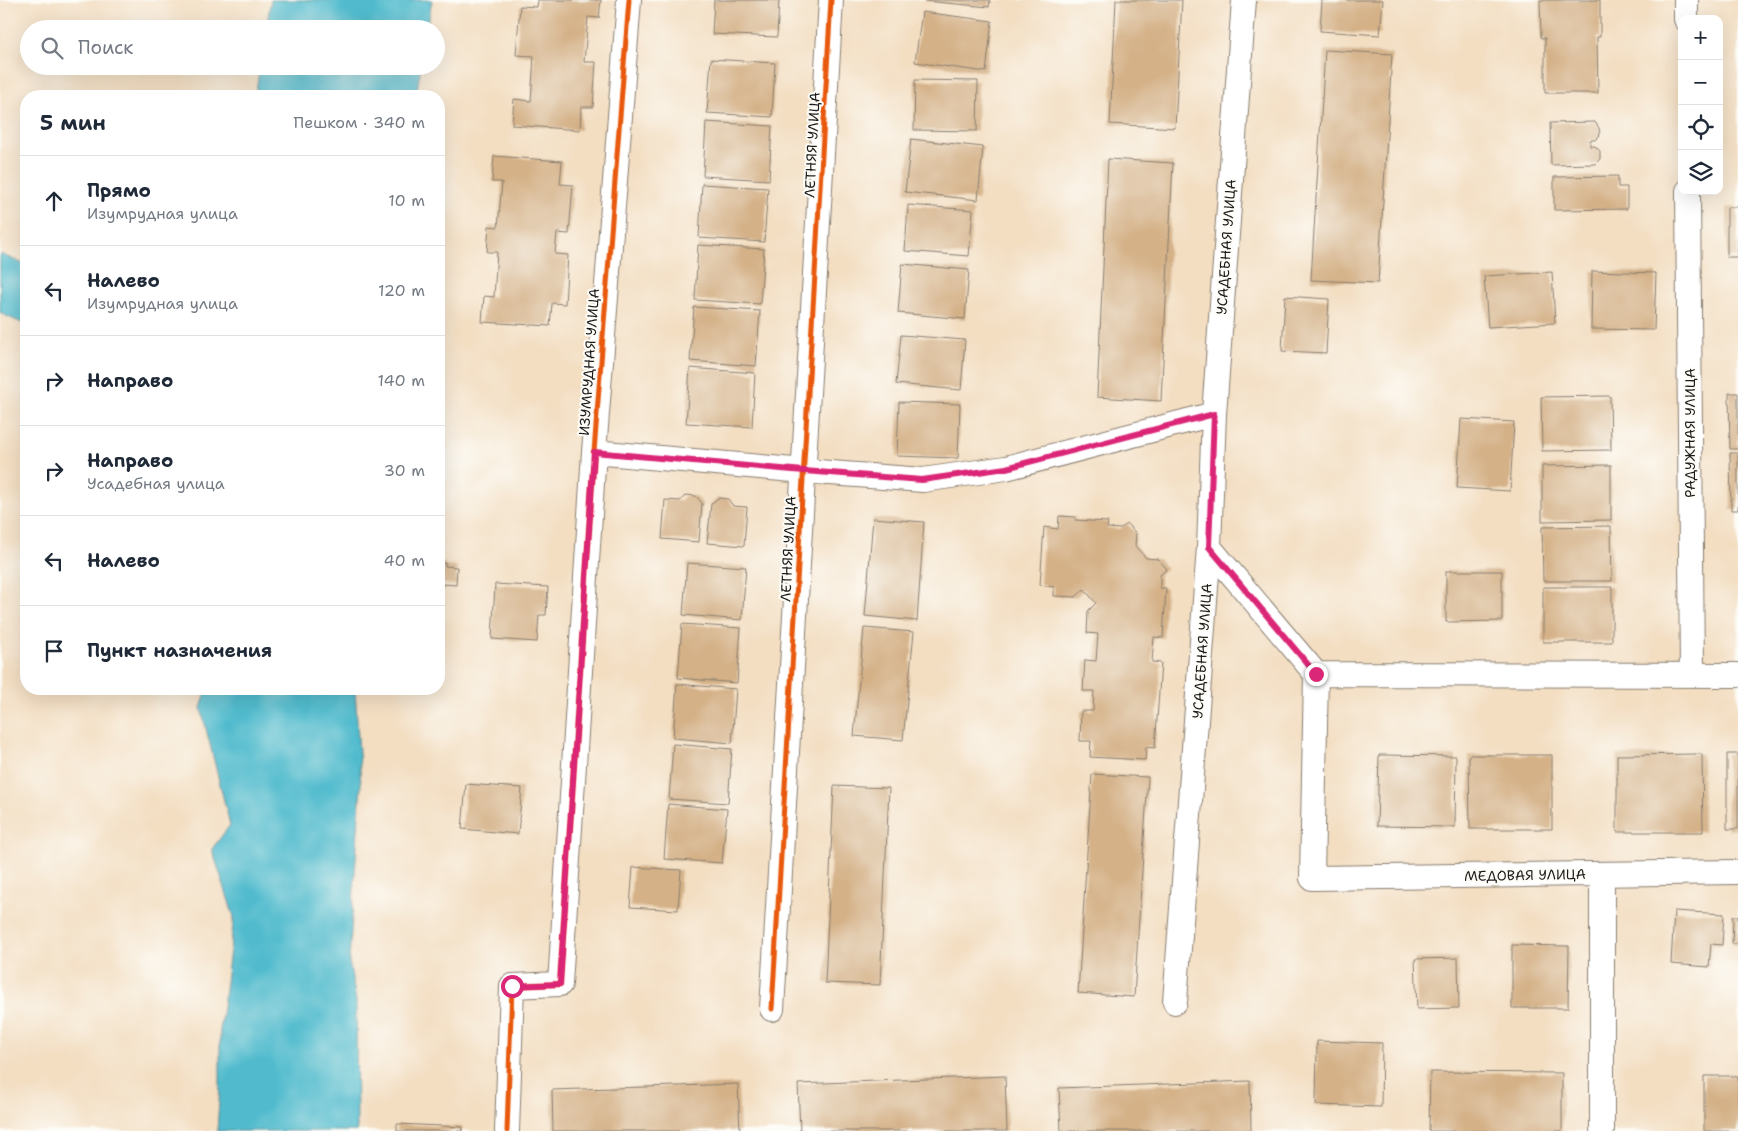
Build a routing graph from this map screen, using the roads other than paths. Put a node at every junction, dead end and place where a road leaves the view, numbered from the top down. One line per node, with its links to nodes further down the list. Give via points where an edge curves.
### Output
1 (629, 0): 8 (street, ИЗУМРУДНАЯ УЛИЦА)
2 (831, 0): 9 (street, ЛЕТНЯЯ УЛИЦА)
3 (1244, 0): 7 (street, УСАДЕБНАЯ УЛИЦА)
4 (1686, 0): 5 (street)
5 (1686, 15)
6 (1688, 195): 12 (street, РАДУЖНАЯ УЛИЦА)
7 (1214, 414): 9 (street, via 1006,468 922,480); 10 (street, УСАДЕБНАЯ УЛИЦА)
8 (594, 452): 9 (street); 18 (street, ИЗУМРУДНАЯ УЛИЦА, via 560,984 512,986)
9 (804, 471): 17 (street, ЛЕТНЯЯ УЛИЦА)
10 (1209, 547): 11 (street); 16 (street, УСАДЕБНАЯ УЛИЦА)
11 (1316, 674): 12 (street); 15 (street, МЕДОВАЯ УЛИЦА, via 1312,878)
12 (1692, 674): 13 (street)
13 (1738, 674)
14 (1738, 872): 15 (street, МЕДОВАЯ УЛИЦА)
15 (1602, 874): 19 (street)
16 (1175, 1002)
17 (772, 1009)
18 (507, 1131)
19 (1602, 1131)

